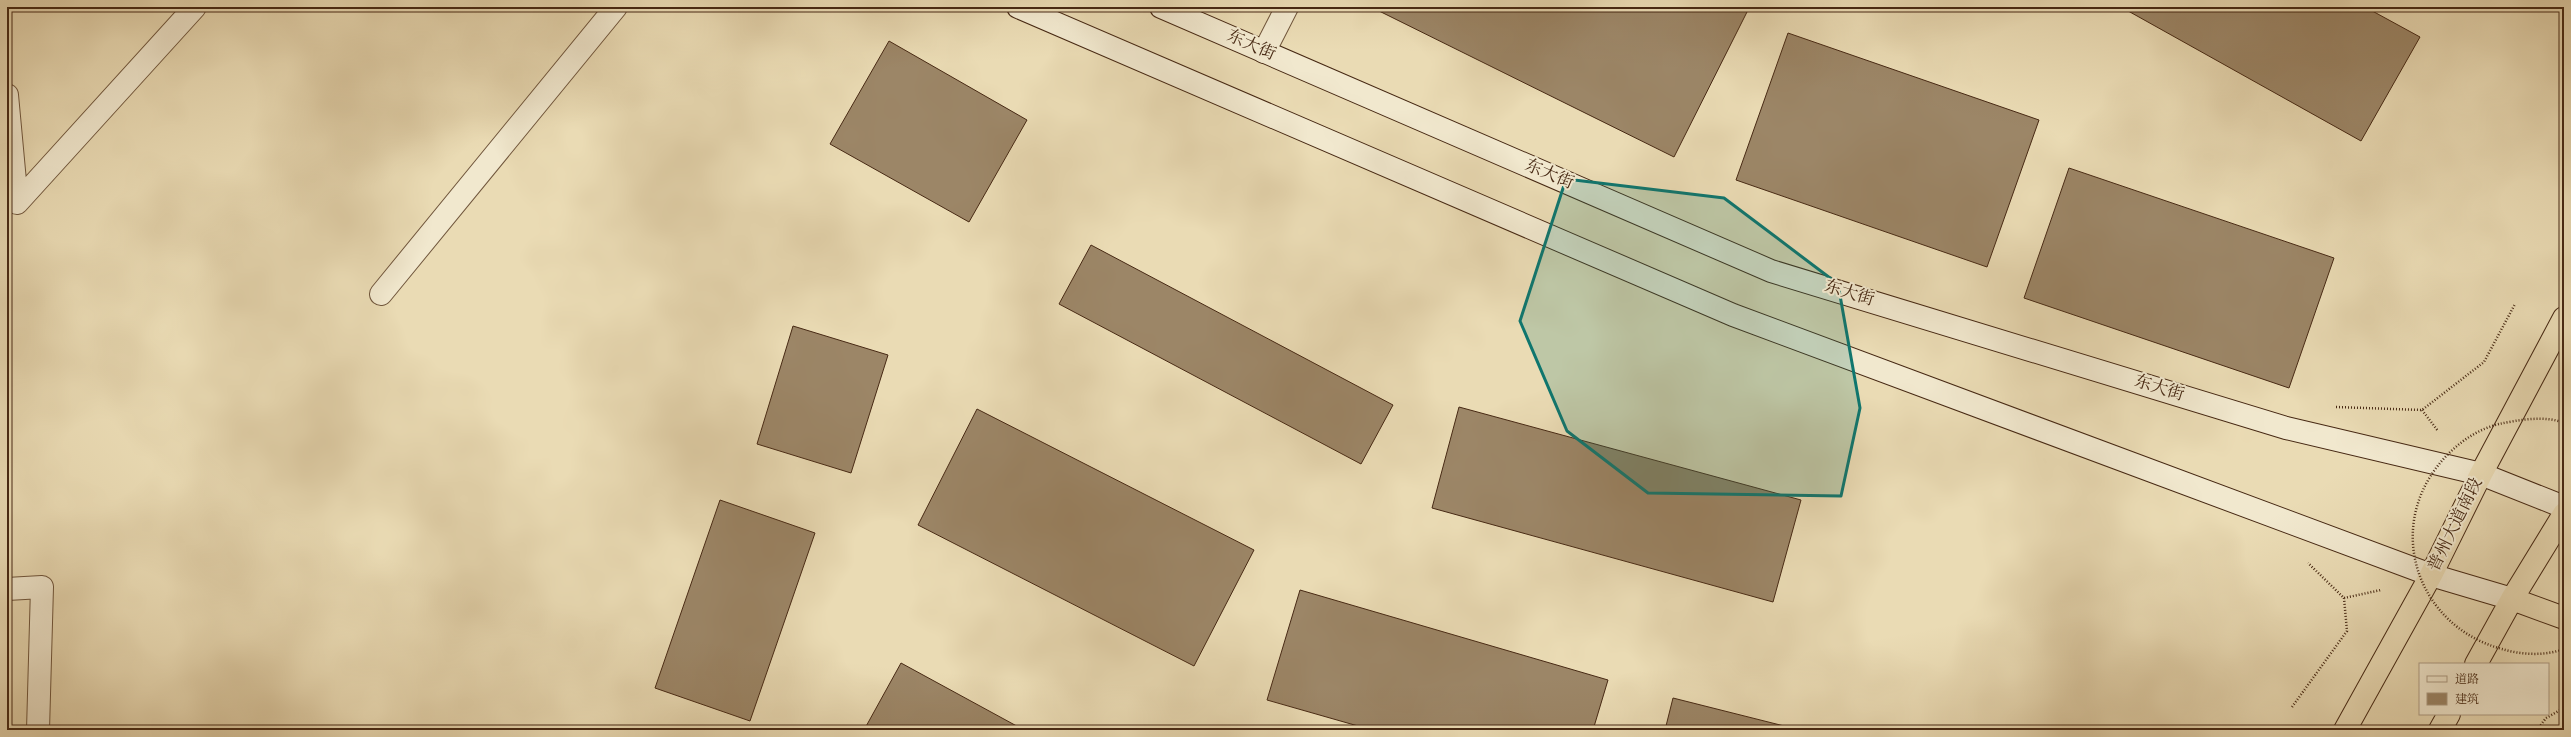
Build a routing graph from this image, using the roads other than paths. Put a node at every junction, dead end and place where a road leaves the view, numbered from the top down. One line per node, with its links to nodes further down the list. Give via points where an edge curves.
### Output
1 (195, 7): 7 (main road, via 17,204)
2 (616, 7): 8 (main road)
3 (1018, 7): 13 (main road, via 1733,315)
4 (1162, 7): 6 (main road, 东大街)
5 (1287, 7): 6 (main road)
6 (1264, 52): 10 (main road, 东大街, via 1771,271 2286,428)
7 (7, 95)
8 (381, 294)
9 (2564, 318): 10 (highway, 普州大道南段)
10 (2480, 474): 11 (main road, 东大街); 13 (highway, 普州大道南段)
11 (2564, 507)
12 (2564, 514): 15 (highway)
13 (2431, 575): 15 (main road); 20 (highway, 普州大道南段)
14 (11, 588): 19 (main road, via 42,587)
15 (2512, 599): 16 (highway); 17 (highway)
16 (2564, 618)
17 (2477, 663)
18 (2448, 715): 21 (highway)
19 (38, 730)
20 (2345, 730)
21 (2440, 730)

